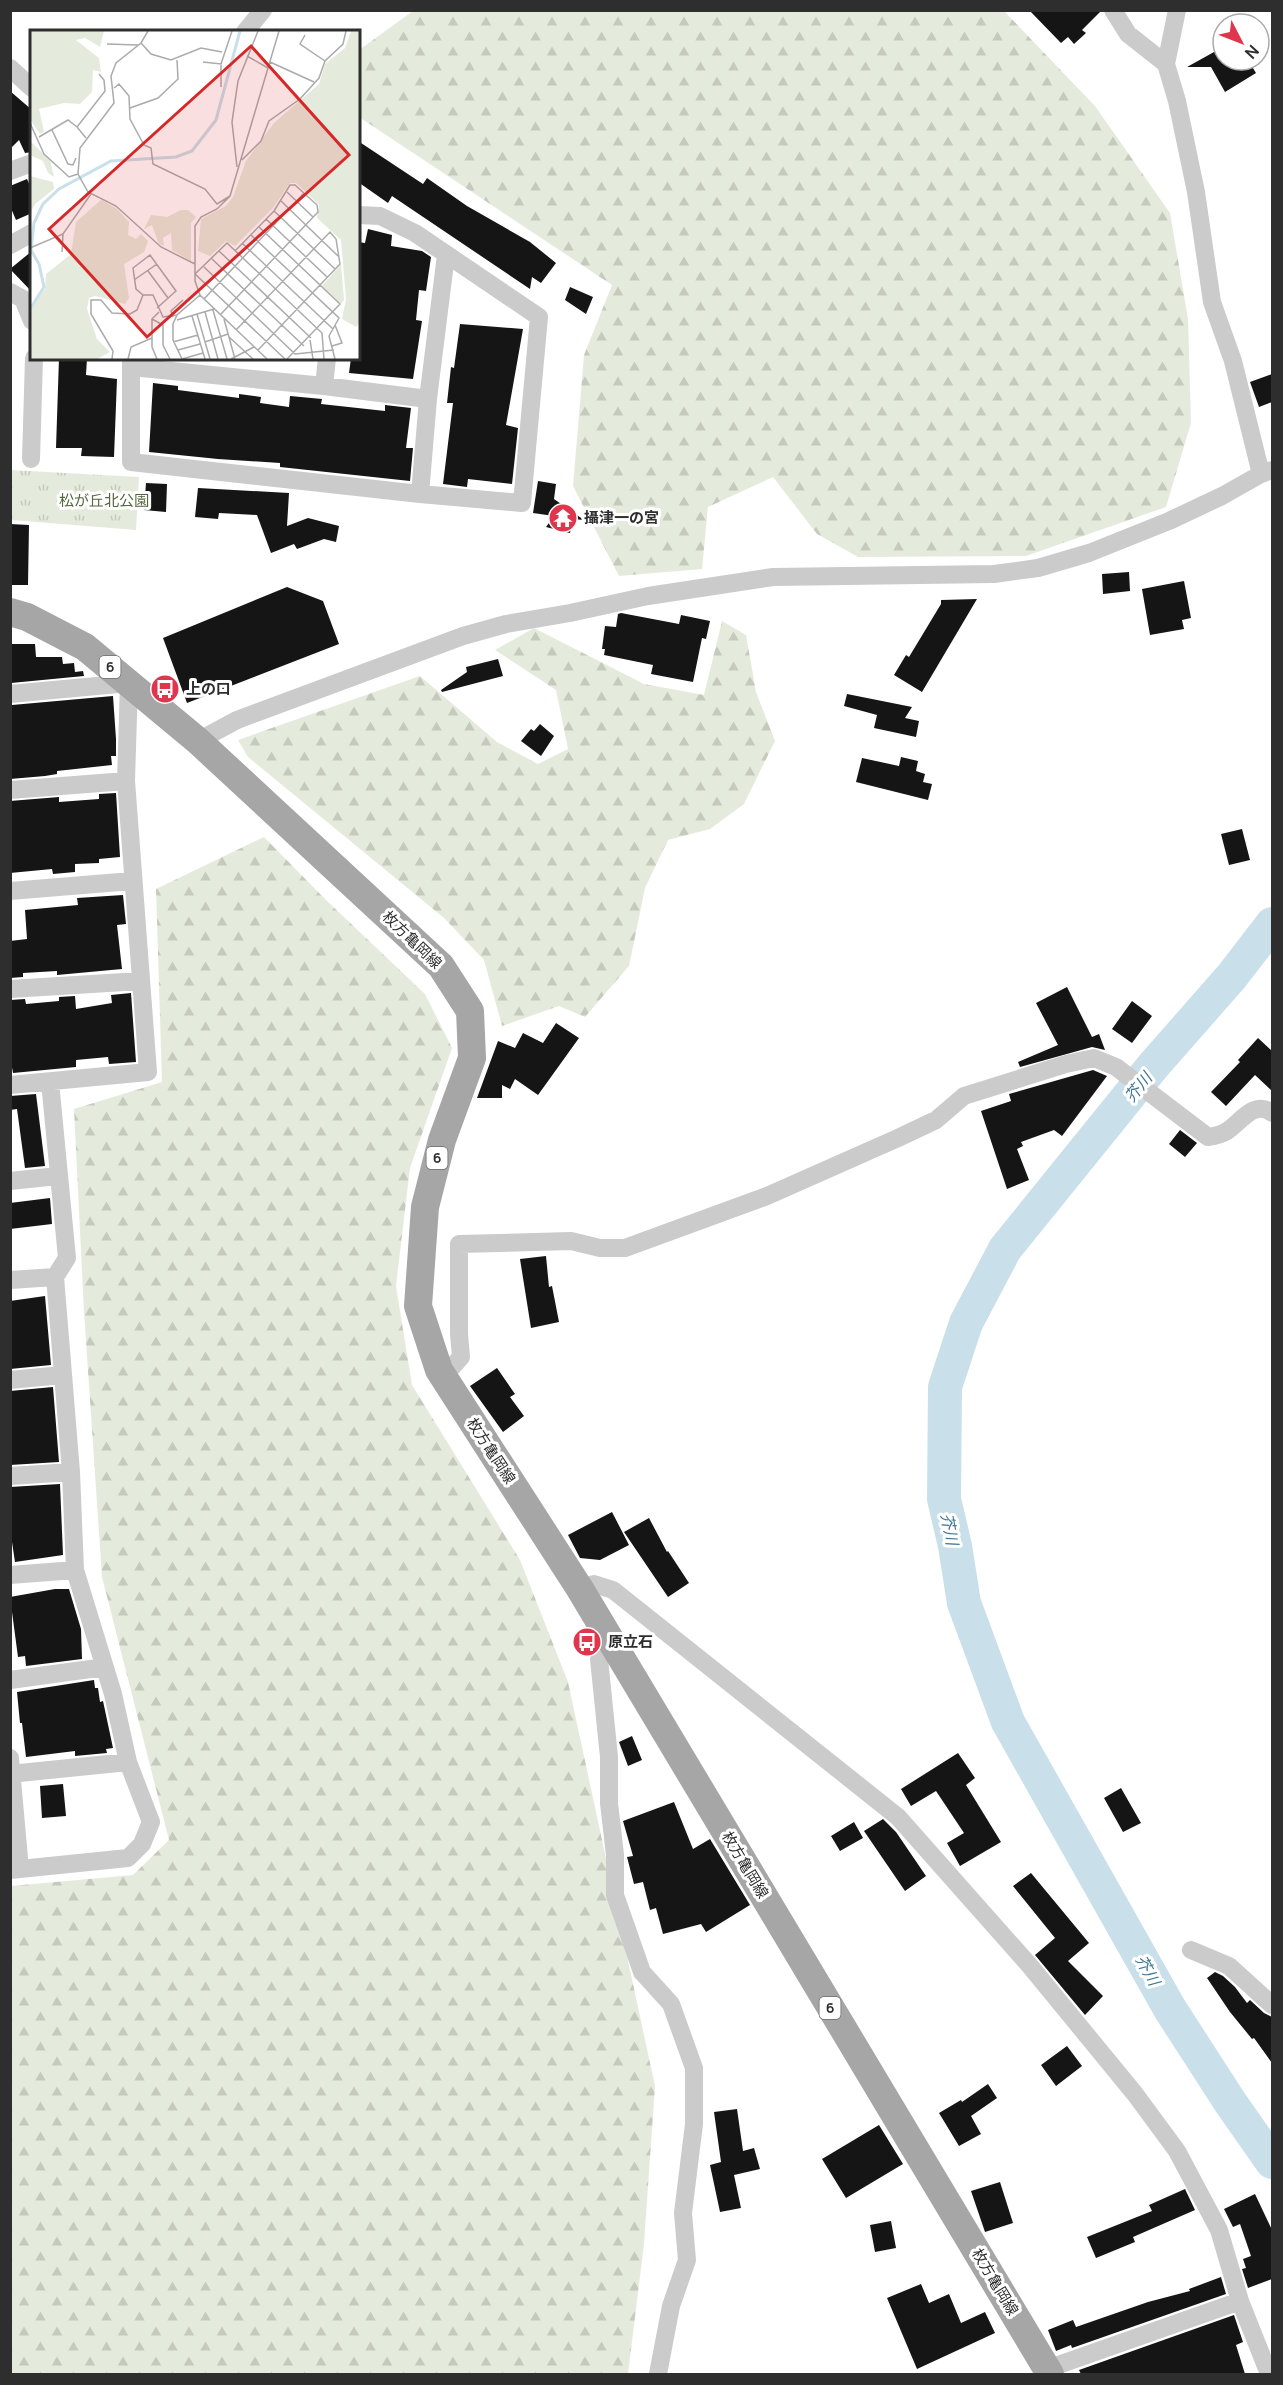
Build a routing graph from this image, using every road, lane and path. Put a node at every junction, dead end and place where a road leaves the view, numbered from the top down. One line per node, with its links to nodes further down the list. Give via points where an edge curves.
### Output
1 (263, 10): 4 (street)
2 (1113, 10): 5 (street, via 1128,34)
3 (1177, 10): 5 (street)
4 (247, 30)
5 (1166, 64): 22 (street, via 1196,192 1212,302)
6 (10, 68): 7 (street)
7 (30, 86)
8 (30, 164): 9 (street)
9 (10, 171)
10 (360, 215): 13 (street, via 380,216 415,233)
11 (30, 234): 12 (street)
12 (10, 244)
13 (446, 255): 20 (street); 23 (street, via 539,316 522,503)
14 (10, 292): 15 (street, via 23,299)
15 (30, 316)
16 (34, 360): 21 (street)
17 (327, 360): 19 (street)
18 (131, 363): 19 (street); 23 (street, via 131,462)
19 (324, 386): 20 (street)
20 (428, 399): 23 (street)
21 (31, 459)
22 (1267, 472): 27 (street, via 1169,521 1089,553 1038,568 994,574 773,577 506,624 462,636 237,720)
23 (420, 494)
24 (10, 612): 25 (main road, 枚方亀岡線 / 6, via 85,647)
25 (129, 683): 26 (street); 27 (main road, 枚方亀岡線 / 6); 28 (street)
26 (10, 694)
27 (198, 741): 41 (main road, 枚方亀岡線 / 6, via 441,966 470,1011 472,1058 442,1140 425,1207 418,1306)
28 (126, 781): 29 (street); 30 (street)
29 (10, 790)
30 (132, 881): 31 (street); 32 (street)
31 (10, 891)
32 (141, 981): 33 (street); 34 (street, via 148,1072)
33 (10, 989)
34 (50, 1082): 35 (street); 37 (street)
35 (10, 1085)
36 (1272, 1113): 41 (street, via 1257,1108 1242,1116 1230,1130 1208,1137 1116,1067 1094,1058 964,1096 936,1120 898,1138 767,1196 625,1248 600,1248 571,1241 459,1244 461,1357 453,1366)
37 (58, 1176): 38 (street); 39 (street, via 67,1258)
38 (10, 1181)
39 (55, 1277): 40 (street); 42 (street)
40 (10, 1280)
41 (439, 1370): 48 (main road, 枚方亀岡線 / 6)
42 (62, 1375): 43 (street); 44 (street)
43 (10, 1380)
44 (71, 1472): 45 (street); 46 (street)
45 (10, 1476)
46 (75, 1570): 47 (street); 50 (street)
47 (10, 1575)
48 (580, 1588): 49 (main road, 枚方亀岡線 / 6); 57 (street, via 594,1584 614,1590 898,1817 1030,1966 1177,2151 1219,2230)
49 (610, 1641): 58 (main road, 枚方亀岡線 / 6); 59 (street, via 599,1659 609,1757 615,1895 642,1972 671,2004 694,2068 694,2124 682,2212 687,2260 671,2306)
50 (105, 1667): 51 (street); 52 (street)
51 (10, 1680)
52 (128, 1762): 53 (street); 54 (street, via 150,1822 142,1844 128,1858)
53 (11, 1768): 54 (street)
54 (15, 1869)
55 (1191, 1950): 56 (street, via 1229,1966)
56 (1272, 2005)
57 (1240, 2301): 58 (street); 60 (street)
58 (1049, 2372)
59 (658, 2374)
60 (1269, 2374)

